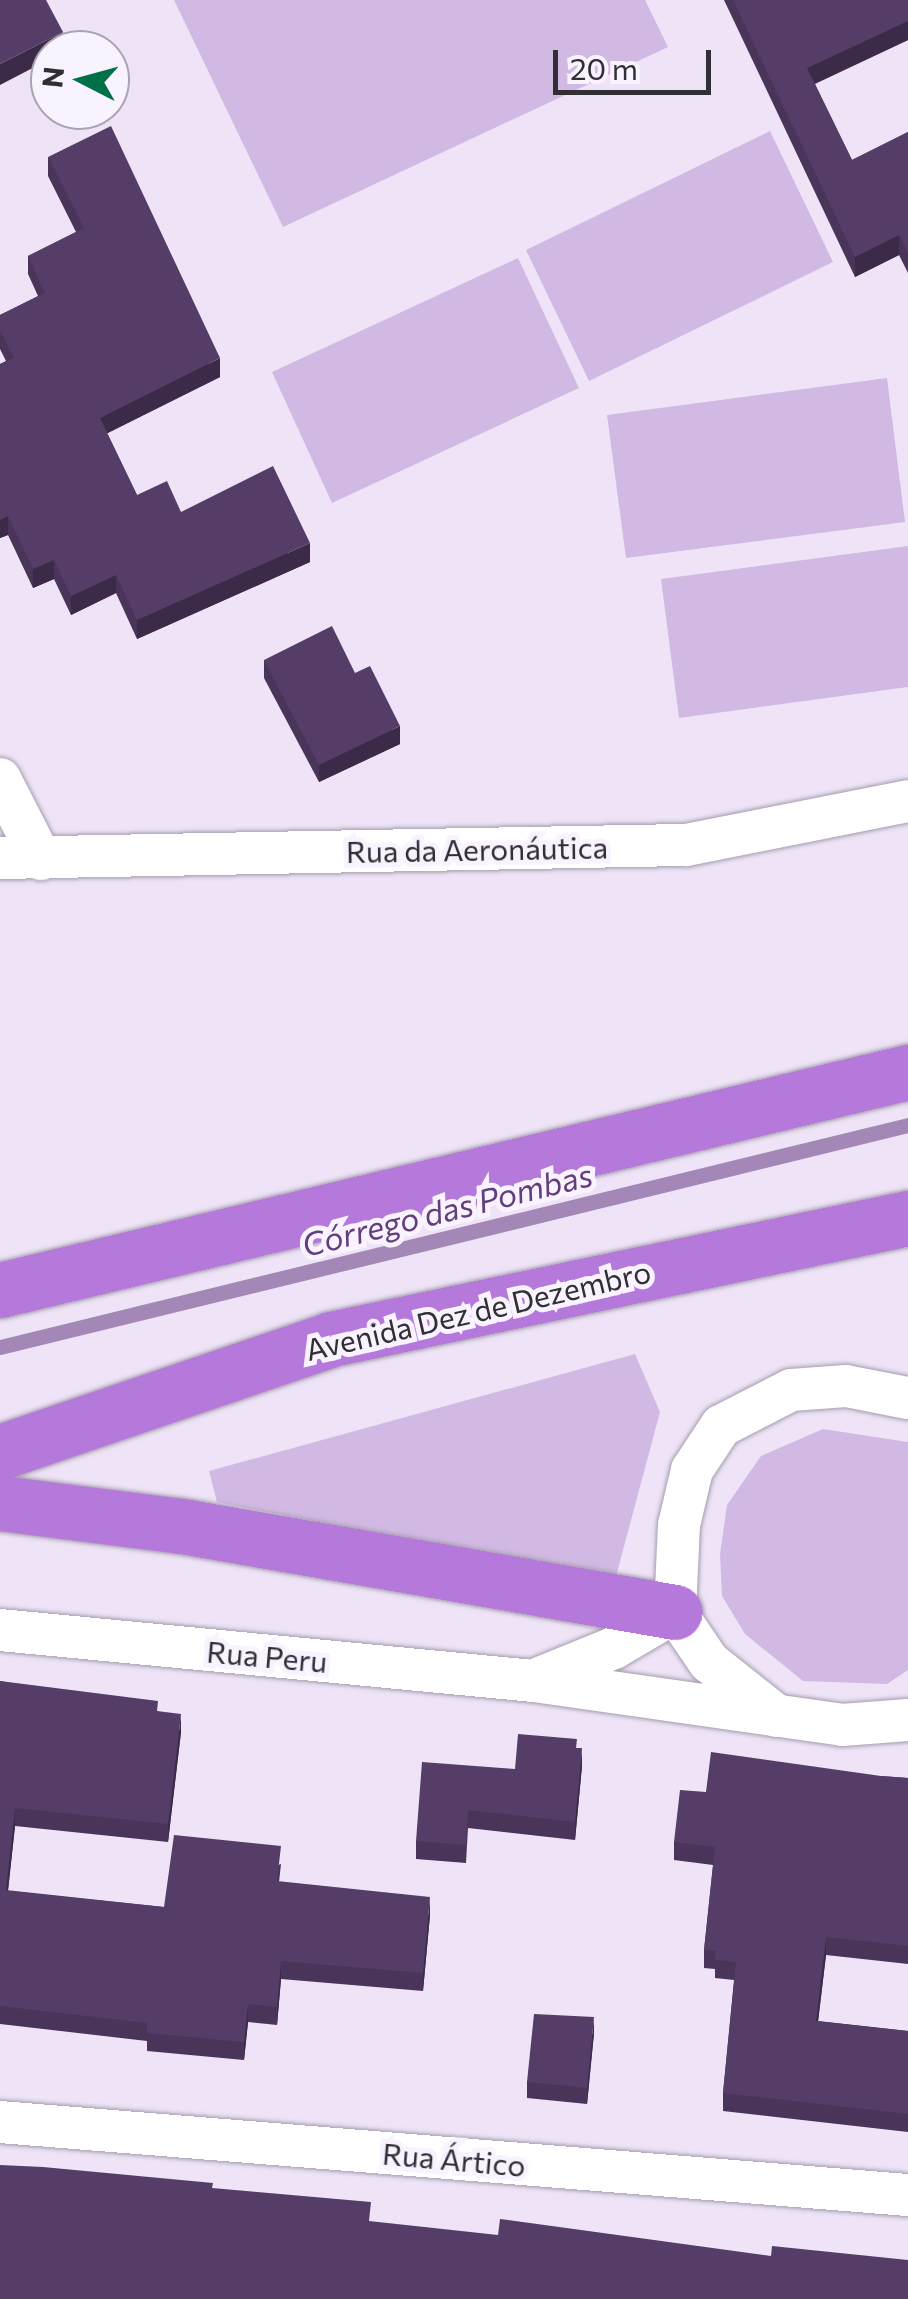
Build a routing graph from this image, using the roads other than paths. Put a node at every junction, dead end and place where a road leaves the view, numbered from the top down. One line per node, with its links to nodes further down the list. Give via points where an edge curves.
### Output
1 (0, 780): 3 (street)
2 (908, 801): 3 (street, Rua da Aeronáutica, via 686,845)
3 (20, 859)
4 (908, 1072): 6 (highway)
5 (908, 1218): 8 (highway, Avenida Dez de Dezembro, via 331,1339)
6 (0, 1290)
7 (908, 1398): 10 (street, via 846,1386 791,1390 722,1426 692,1470 679,1525)
8 (0, 1452)
9 (0, 1503): 10 (highway, via 182,1526)
10 (675, 1612): 12 (street, Rua Peru, via 614,1648); 13 (street, via 709,1662)
11 (0, 1630): 12 (street, Rua Peru)
12 (534, 1680): 13 (street, Rua Peru)
13 (777, 1716): 14 (street, Rua Peru, via 842,1725)
14 (908, 1720)
15 (0, 2122): 16 (street, Rua Ártico)
16 (908, 2195)

